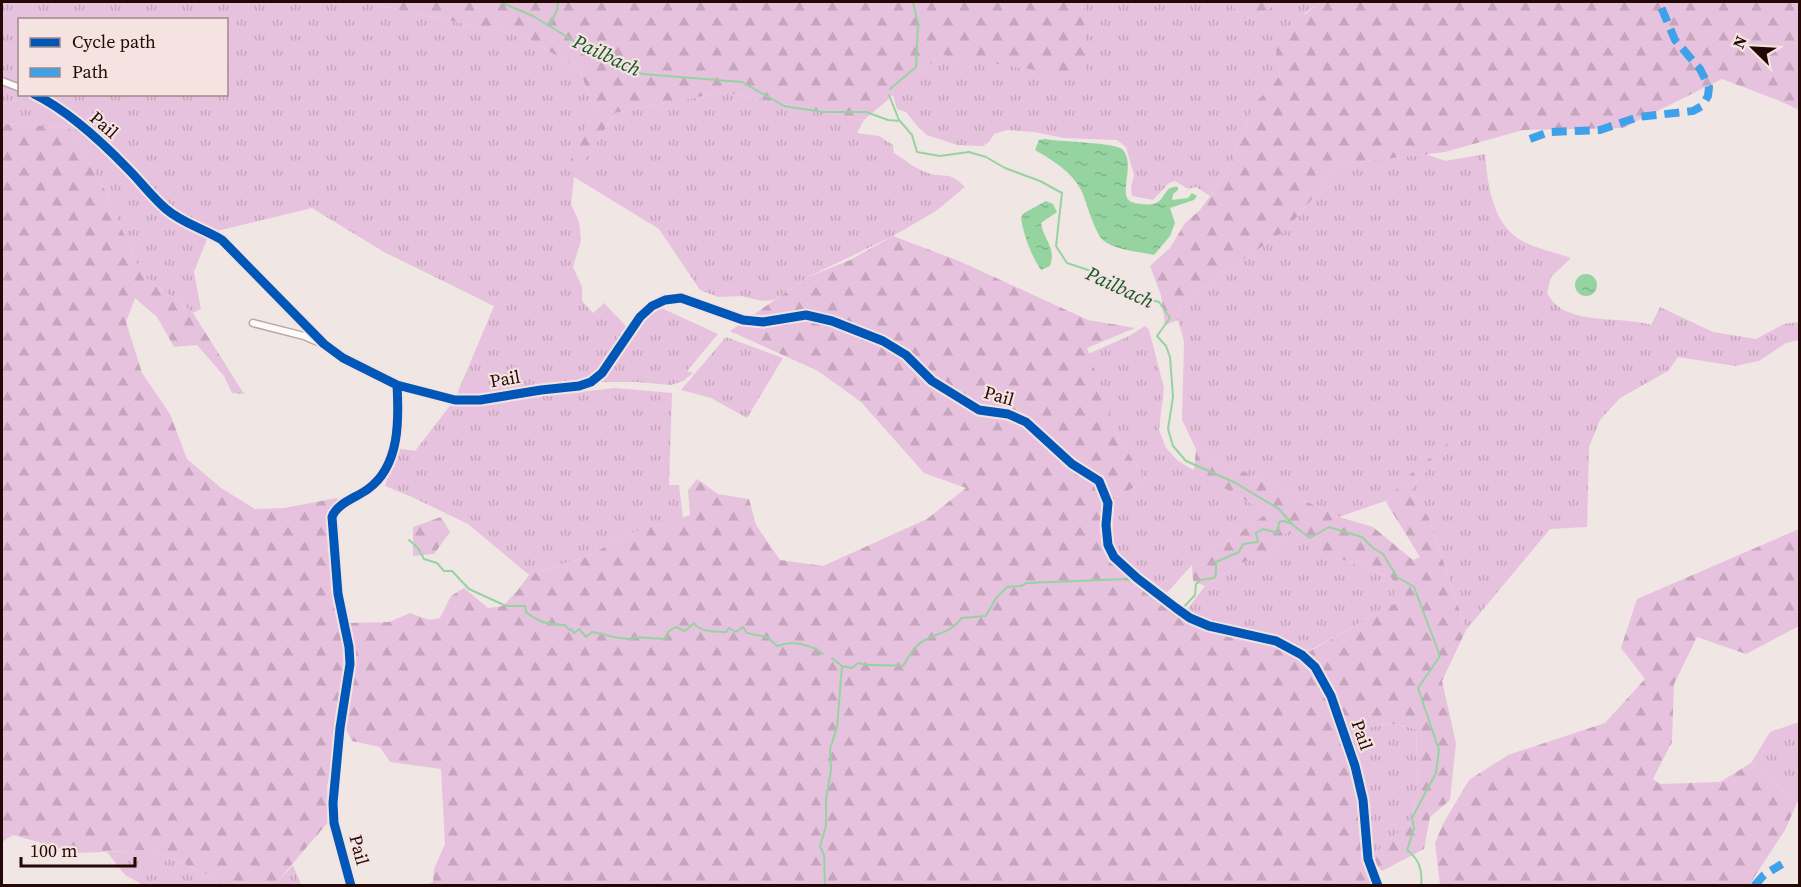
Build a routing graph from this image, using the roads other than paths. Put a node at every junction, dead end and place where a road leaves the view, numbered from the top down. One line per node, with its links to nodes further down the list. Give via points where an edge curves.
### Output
1 (2, 81): 2 (street)
2 (18, 87)
3 (37, 96): 5 (street, Pail, via 97,140 166,209 222,240)
4 (253, 323): 5 (street, Pail)
5 (324, 344): 6 (street, Pail)
6 (397, 385): 7 (street, Pail, via 398,421 385,471 369,489 338,508 332,518 338,594 350,664 340,728 334,823); 8 (street, Pail, via 454,400 579,386 602,373 640,317 652,306 681,298 743,320 763,322 806,315 883,341 906,355 933,381 979,410 1008,414 1026,422 1072,464 1099,481 1108,503 1108,545 1114,557 1176,608 1209,626 1276,641 1315,667 1331,696 1355,766 1363,800 1368,859)
7 (351, 885)
8 (1378, 885)

